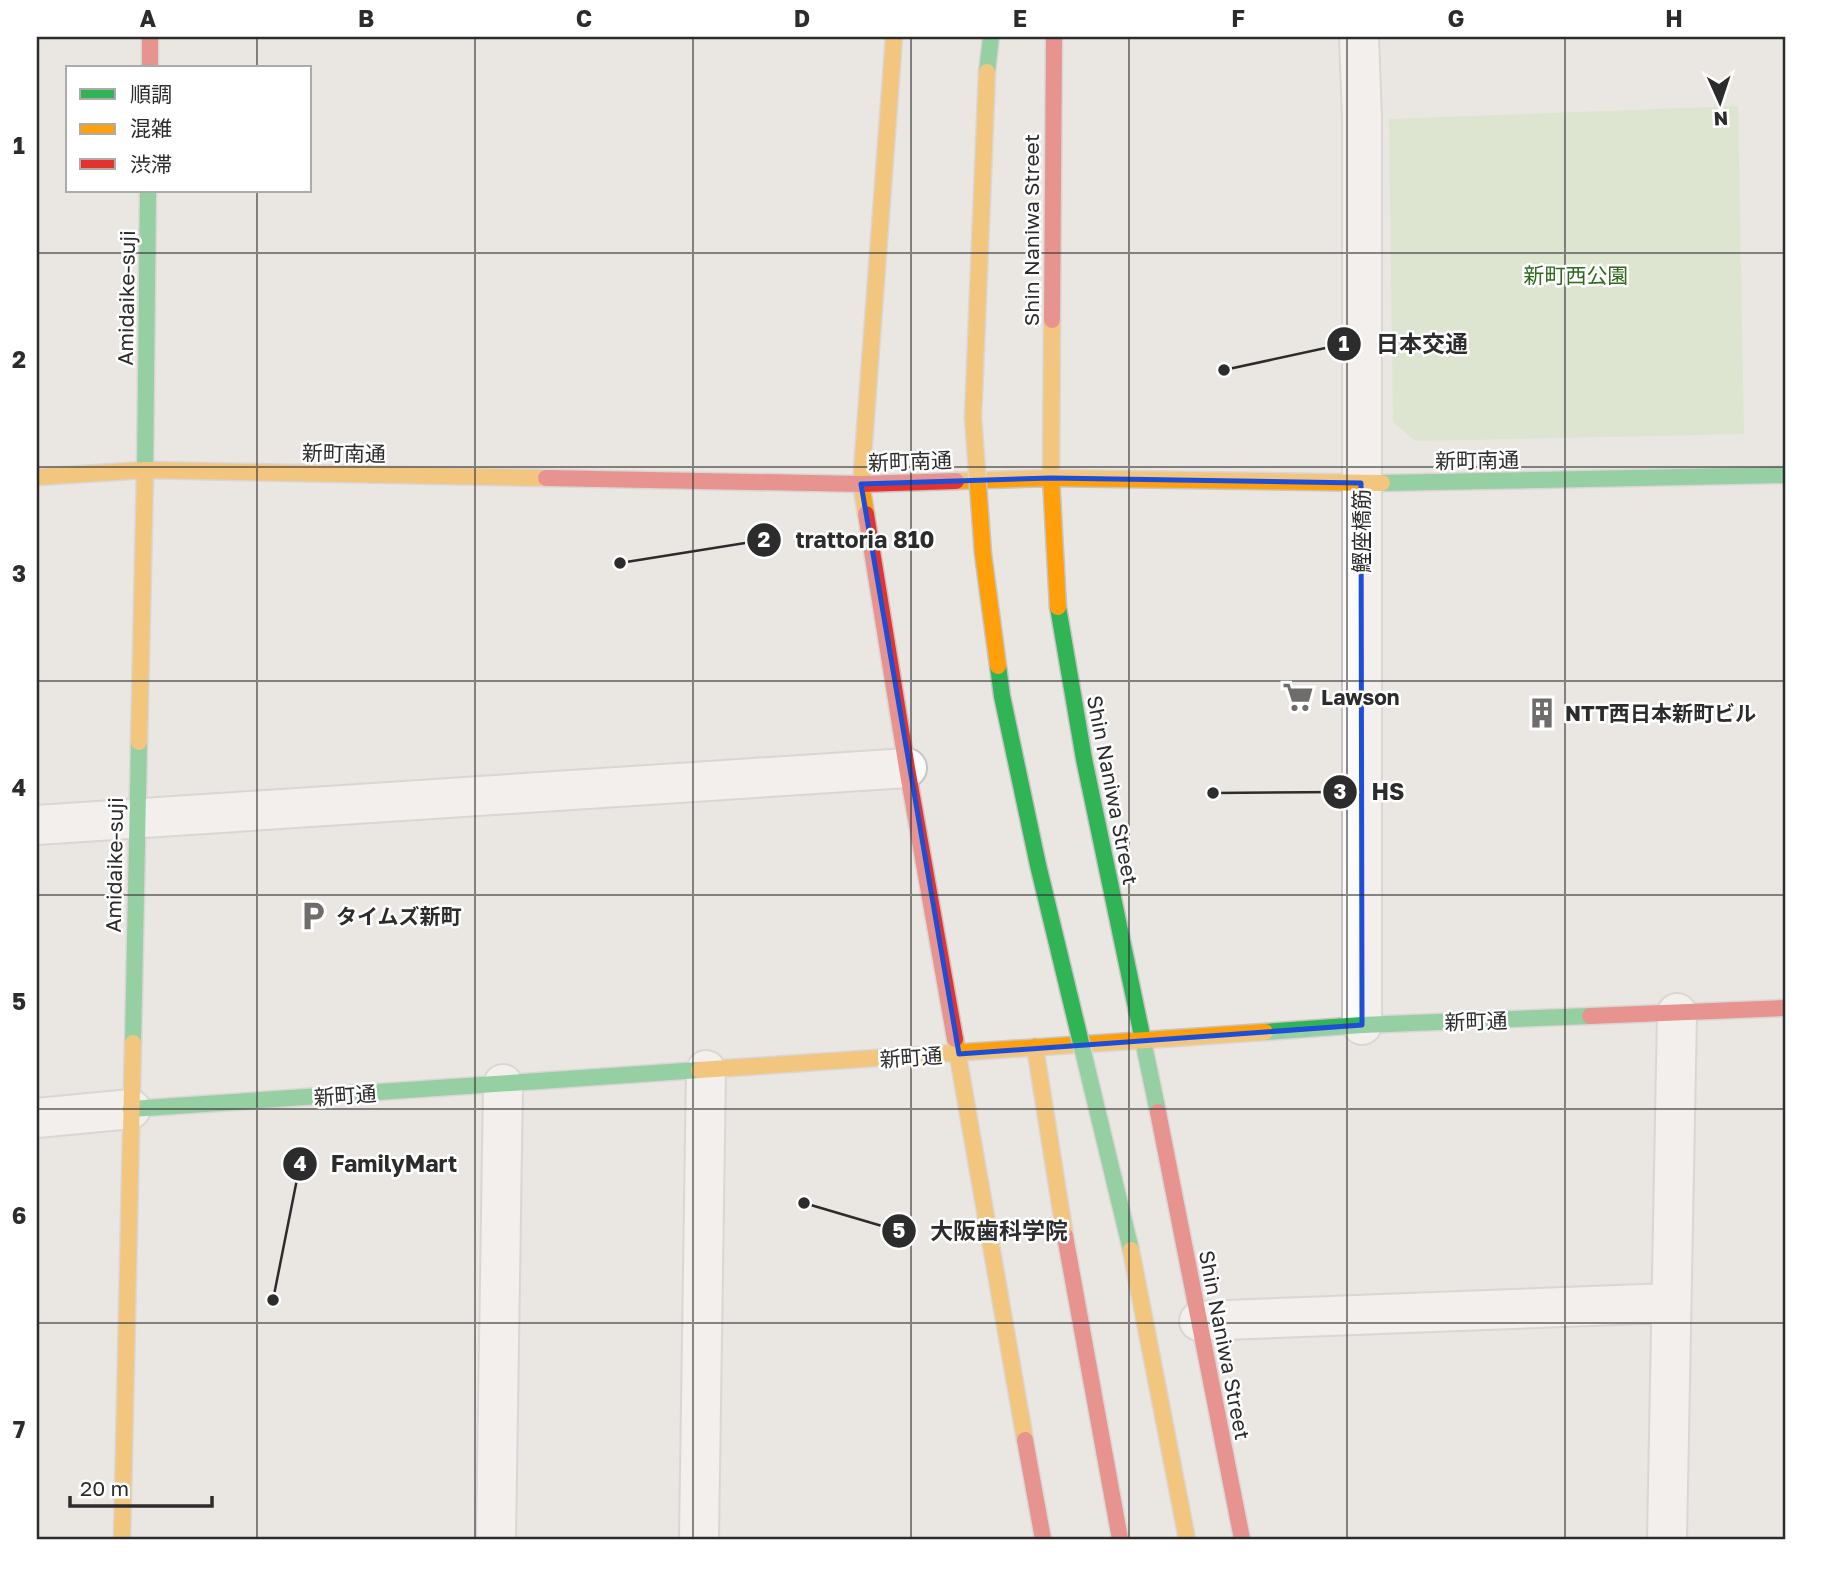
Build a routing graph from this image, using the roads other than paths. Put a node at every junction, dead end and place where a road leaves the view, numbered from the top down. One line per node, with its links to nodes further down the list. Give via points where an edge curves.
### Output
1 (150, 37): 6 (main road)
2 (894, 37): 13 (main road)
3 (991, 37): 34 (main road, bridge, via 973,417 983,554 1002,696 1140,1287)
4 (1054, 37): 11 (main road, Shin Naniwa Street)
5 (1359, 37): 12 (street, 鰹座橋筋)
6 (150, 66)
7 (148, 192): 8 (main road, Amidaike-suji)
8 (145, 470): 10 (main road, 新町南通); 13 (main road, 新町南通); 15 (main road, Amidaike-suji)
9 (1785, 475): 12 (main road, 新町南通)
10 (37, 477)
11 (1051, 478): 12 (main road, 新町南通); 13 (main road, 新町南通); 20 (main road, Shin Naniwa Street, via 1058,609 1084,759)
12 (1361, 483): 19 (street, 鰹座橋筋)
13 (861, 484): 14 (main road)
14 (907, 768): 15 (street); 22 (main road)
15 (136, 817): 16 (street); 25 (main road, Amidaike-suji)
16 (37, 825)
17 (1785, 1008): 18 (main road, 新町通)
18 (1677, 1013): 19 (main road, 新町通); 27 (street)
19 (1362, 1025): 20 (main road, 新町通)
20 (1144, 1040): 21 (main road, 新町通); 28 (main road, Shin Naniwa Street)
21 (1035, 1047): 22 (main road, 新町通); 33 (main road, bridge)
22 (959, 1054): 23 (main road, 新町通); 32 (main road)
23 (706, 1070): 24 (main road, 新町通); 31 (street)
24 (503, 1084): 25 (main road, 新町通); 30 (street)
25 (131, 1110): 26 (street, 新町通); 29 (main road, Amidaike-suji)
26 (37, 1118)
27 (1670, 1303): 28 (street); 36 (street)
28 (1199, 1321): 35 (main road, Shin Naniwa Street)
29 (122, 1539)
30 (496, 1539)
31 (699, 1539)
32 (1043, 1539)
33 (1120, 1539)
34 (1187, 1539)
35 (1242, 1539)
36 (1667, 1539)

